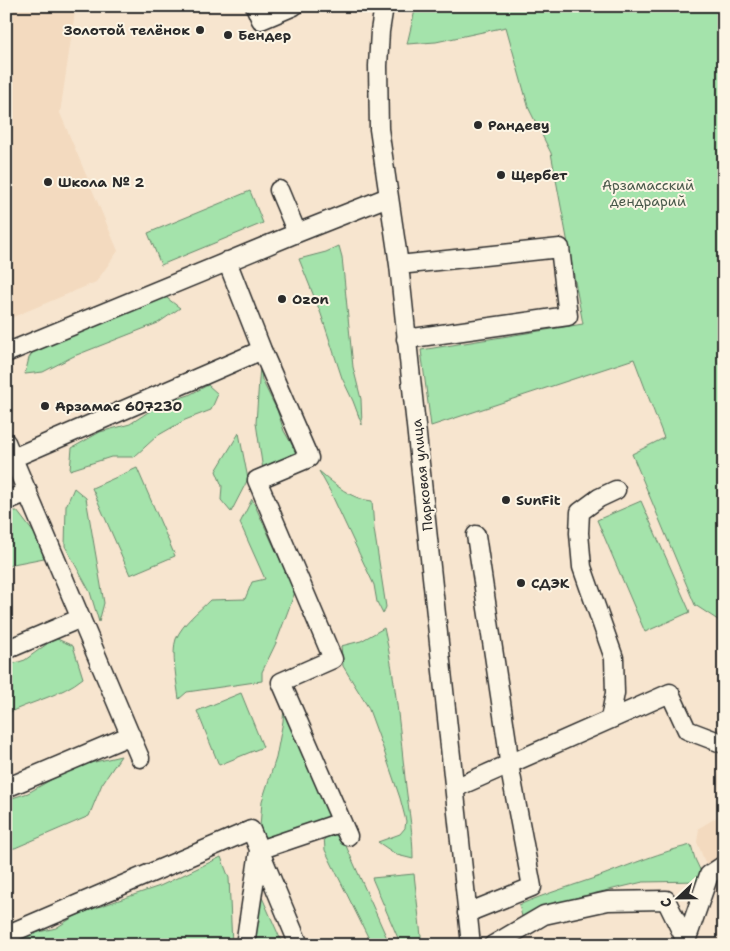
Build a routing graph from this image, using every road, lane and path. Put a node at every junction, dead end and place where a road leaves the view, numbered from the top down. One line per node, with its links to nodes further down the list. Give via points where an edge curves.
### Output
1 (255, 6): 2 (street, via 261,20)
2 (294, 6)
3 (384, 6): 5 (street, Парковая улица, via 378,66 379,121)
4 (278, 190): 6 (street)
5 (388, 197): 6 (street); 8 (street, Парковая улица)
6 (297, 233): 7 (street)
7 (227, 261): 10 (street); 11 (street)
8 (399, 265): 9 (street, Парковая улица); 9 (street, via 560,248 568,316)
9 (406, 340): 26 (street, Парковая улица)
10 (262, 350): 13 (street); 27 (street, via 309,458 257,480 333,659 281,682 345,829)
11 (6, 353)
12 (6, 442): 13 (street)
13 (13, 458): 15 (street)
14 (616, 490): 20 (street, via 580,512 579,533 582,567 614,658 615,694)
15 (28, 492): 16 (street); 18 (street)
16 (6, 501)
17 (476, 535): 24 (street)
18 (81, 618): 19 (street); 21 (street)
19 (6, 650)
20 (610, 719): 22 (street, via 670,692 687,730); 24 (street)
21 (131, 735): 23 (street); 25 (street)
22 (724, 744)
23 (140, 758)
24 (509, 764): 26 (street); 29 (street, via 532,887)
25 (6, 788)
26 (455, 788): 29 (street, Парковая улица)
27 (259, 850): 30 (street, via 251,830); 32 (street); 33 (street)
28 (724, 865): 31 (street, via 709,875)
29 (467, 913): 34 (street, Парковая улица)
30 (6, 934)
31 (687, 943): 35 (street, via 666,900 641,899 608,901 544,915)
32 (245, 945)
33 (299, 945)
34 (471, 945)
35 (492, 945)

